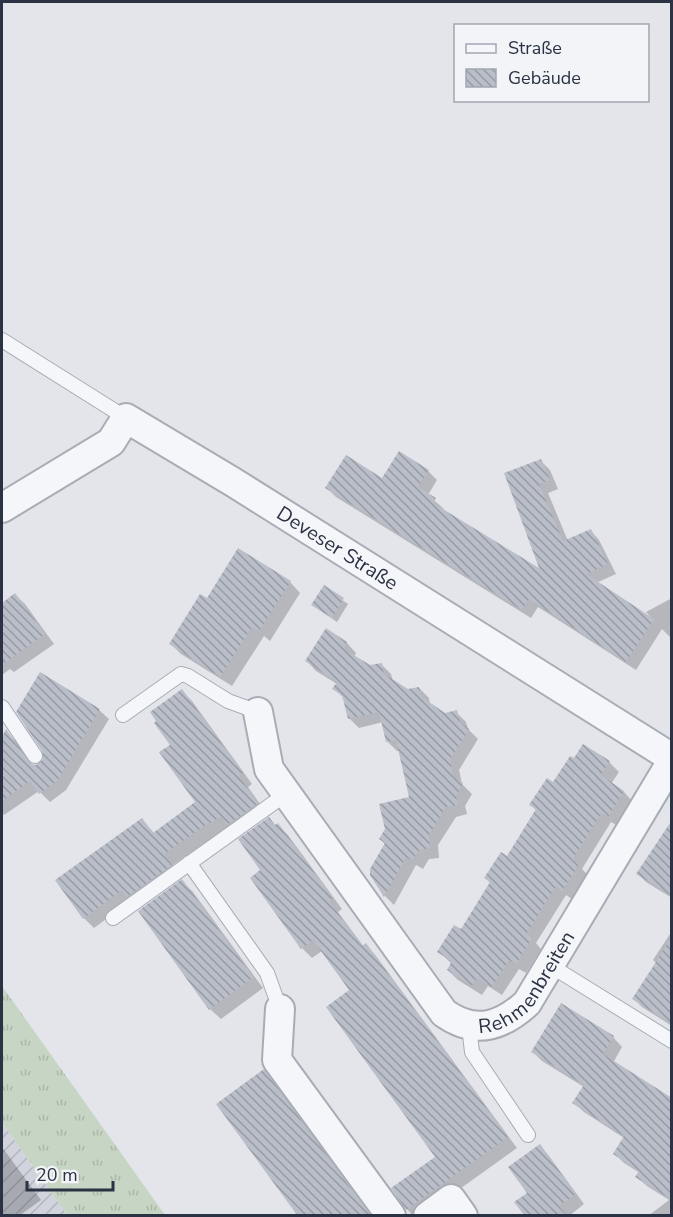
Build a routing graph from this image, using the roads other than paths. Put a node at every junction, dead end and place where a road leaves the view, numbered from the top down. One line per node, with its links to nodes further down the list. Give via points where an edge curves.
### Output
1 (2, 340): 2 (lane, Deveser Straße)
2 (126, 418): 3 (street, via 111,442); 8 (street, Deveser Straße)
3 (2, 508)
4 (2, 707): 7 (lane)
5 (258, 712): 6 (lane, via 228,701 181,674); 9 (street, Rehmenbreiten, via 269,769)
6 (123, 714)
7 (35, 756)
8 (672, 760): 12 (street, Rehmenbreiten)
9 (286, 794): 10 (lane); 14 (street, Rehmenbreiten, via 444,1013)
10 (189, 863): 11 (lane); 13 (lane, via 267,973)
11 (113, 918)
12 (551, 966): 14 (street, Rehmenbreiten, via 527,1003 511,1017 489,1026); 15 (lane)
13 (280, 1009): 17 (street, via 277,1060)
14 (469, 1026): 16 (lane, via 472,1052)
15 (672, 1041)
16 (528, 1135)
17 (391, 1215)
18 (428, 1215): 19 (street, via 451,1199)
19 (463, 1215)

